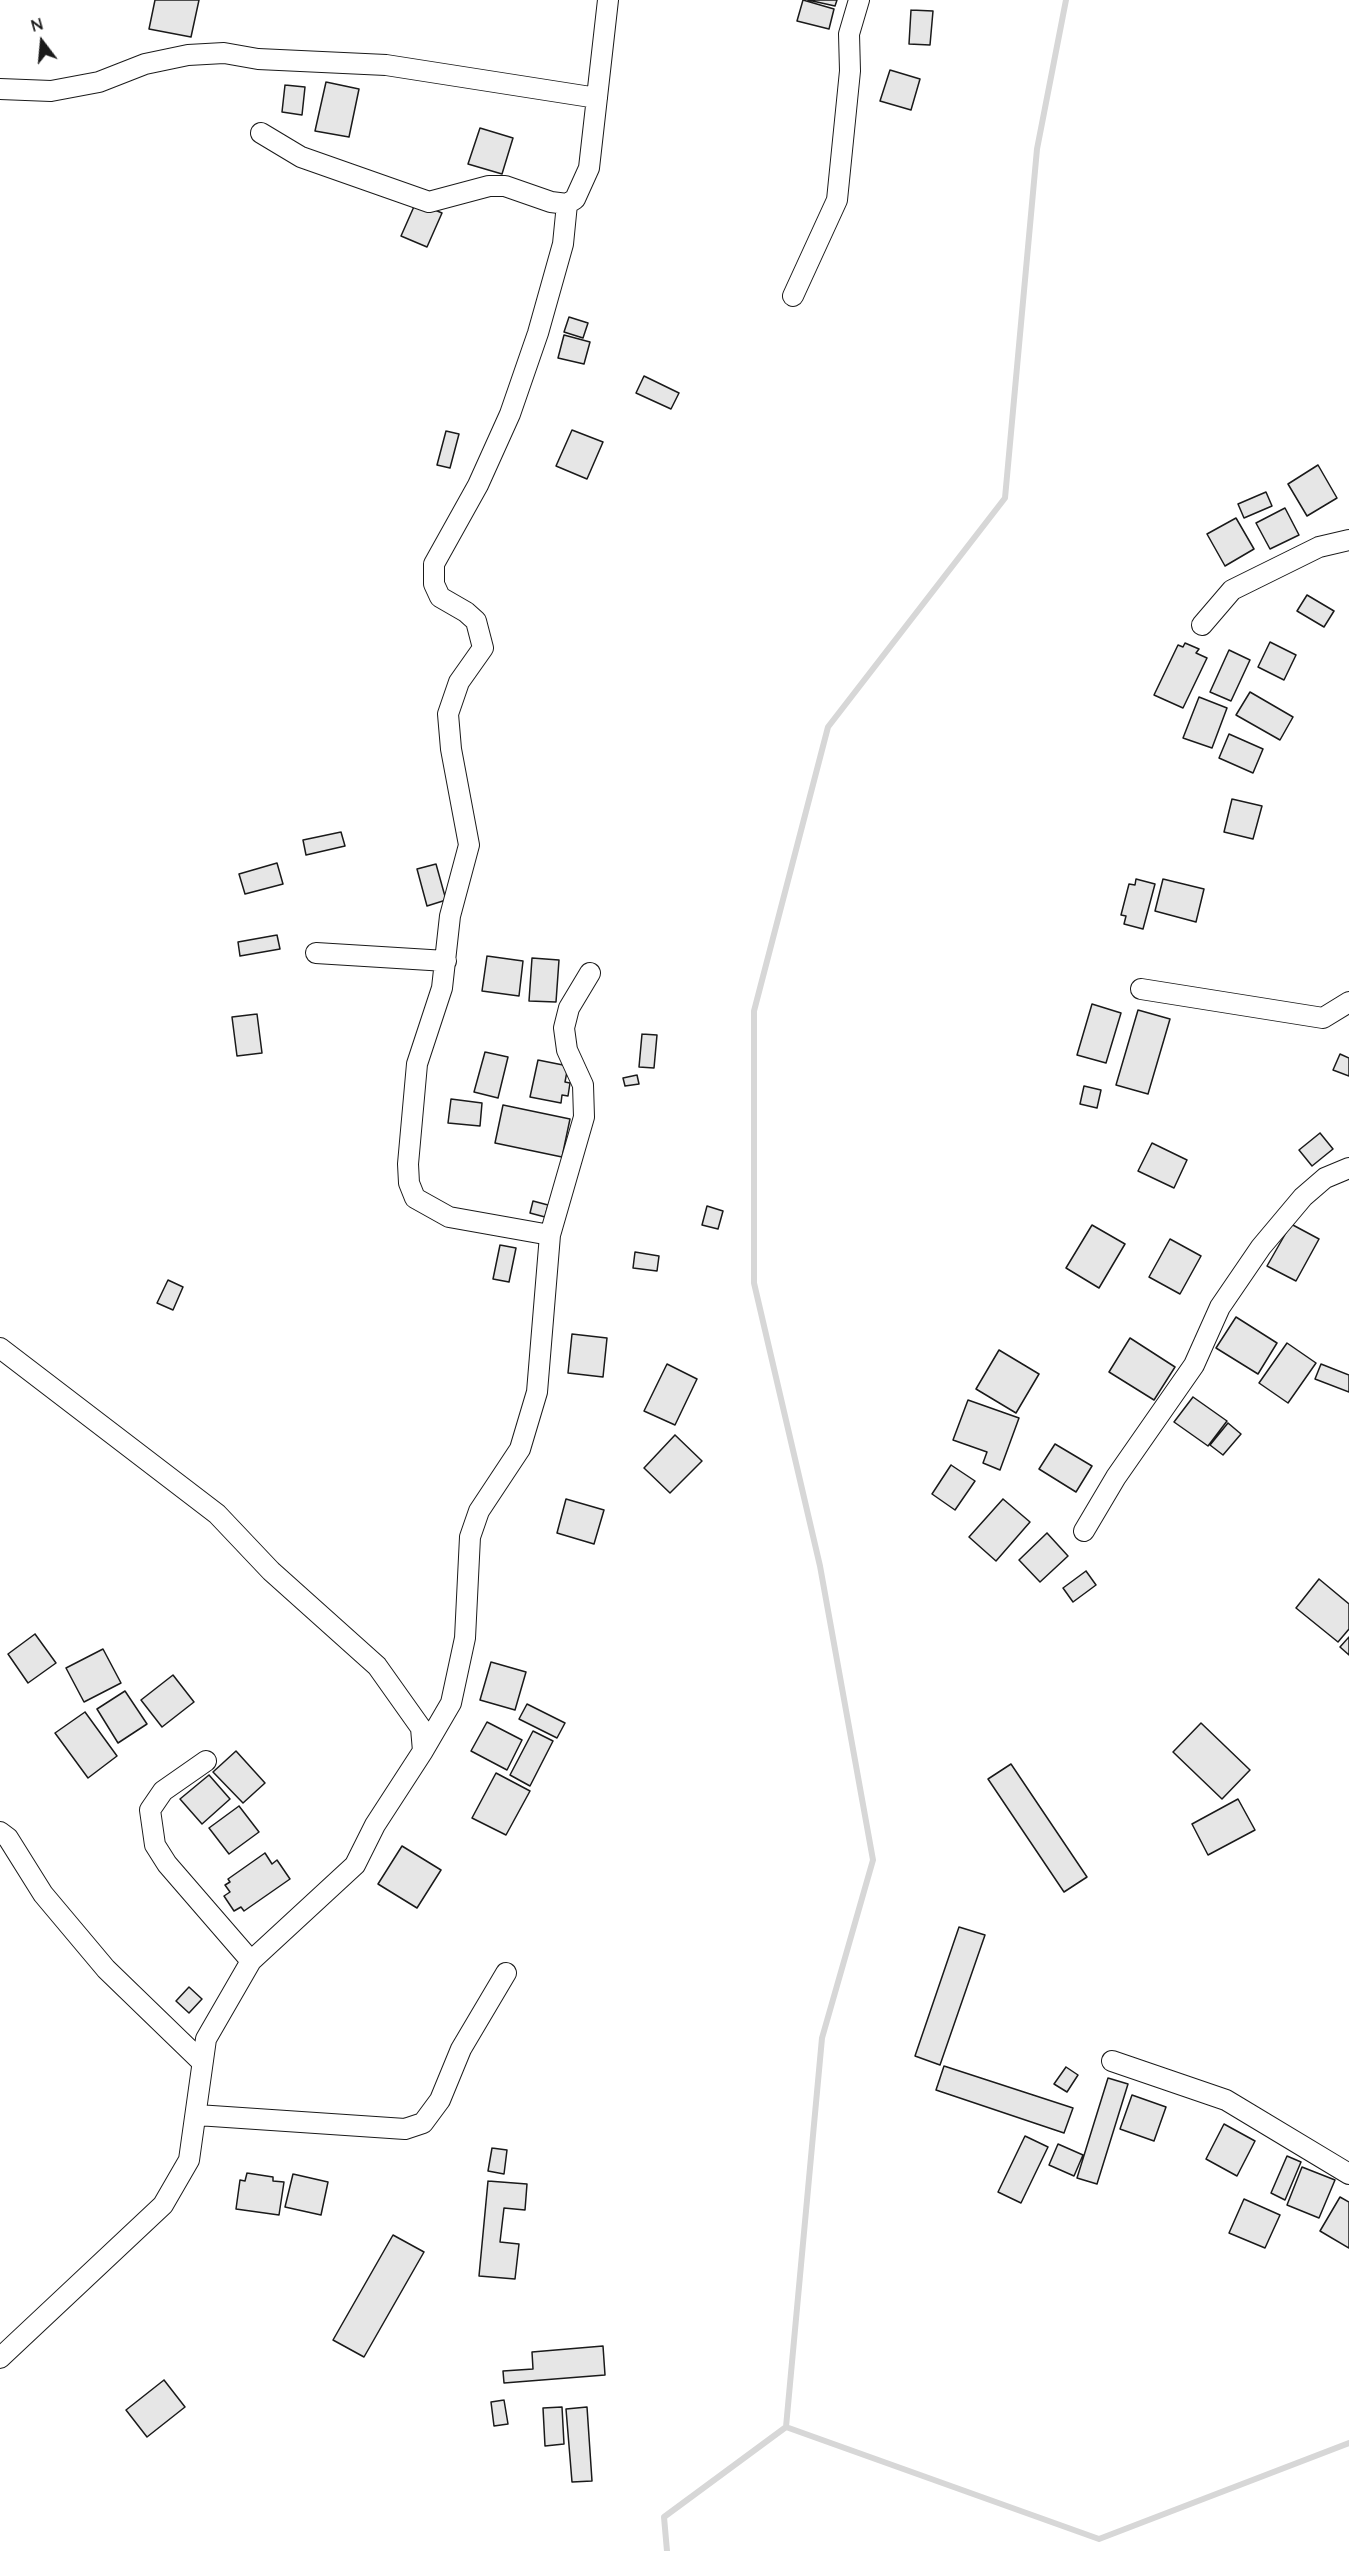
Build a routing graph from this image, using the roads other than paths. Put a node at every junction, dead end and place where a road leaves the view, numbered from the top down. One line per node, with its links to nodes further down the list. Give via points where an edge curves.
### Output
1 (608, 0): 4 (street)
2 (859, 0): 7 (street, via 849,34 850,72 837,200)
3 (0, 89): 4 (street, via 51,90 99,82 145,64 224,53 258,59 386,65)
4 (597, 98): 6 (street, via 589,168 575,199)
5 (261, 133): 6 (street, via 302,157 429,202 489,186 505,186)
6 (567, 204): 11 (street, via 563,244 510,414 478,485 434,564 434,584 440,597 476,621 483,648 459,682 448,714 469,845 450,916)
7 (793, 296)
8 (1349, 540): 9 (street, via 1319,547 1232,590)
9 (1202, 626)
10 (316, 953): 11 (street)
11 (446, 961): 16 (street, via 442,988 417,1064 409,1183 415,1198 450,1217)
12 (590, 973): 16 (street, via 569,1008 564,1028 567,1050 583,1085 584,1117)
13 (1141, 990): 14 (street, via 1323,1018)
14 (1349, 1002)
15 (1349, 1168): 18 (street, via 1325,1178 1310,1191 1261,1247 1220,1307 1194,1365 1121,1468)
16 (550, 1235): 19 (street, via 537,1392 520,1449 479,1511 470,1537 465,1638 451,1703)
17 (0, 1348): 19 (street, via 217,1514 271,1571 377,1666 421,1728)
18 (1084, 1531)
19 (423, 1751): 22 (street, via 375,1825 355,1865)
20 (207, 1761): 22 (street, via 163,1791 150,1810 155,1845)
21 (0, 1832): 24 (street, via 43,1894 106,1969)
22 (251, 1961): 24 (street, via 206,2039)
23 (506, 1973): 26 (street, via 461,2049 440,2100 423,2123 405,2129)
24 (201, 2061): 26 (street)
25 (1112, 2061): 27 (street, via 1226,2100)
26 (197, 2115): 28 (street, via 189,2160 162,2205)
27 (1349, 2174)
28 (0, 2358)

